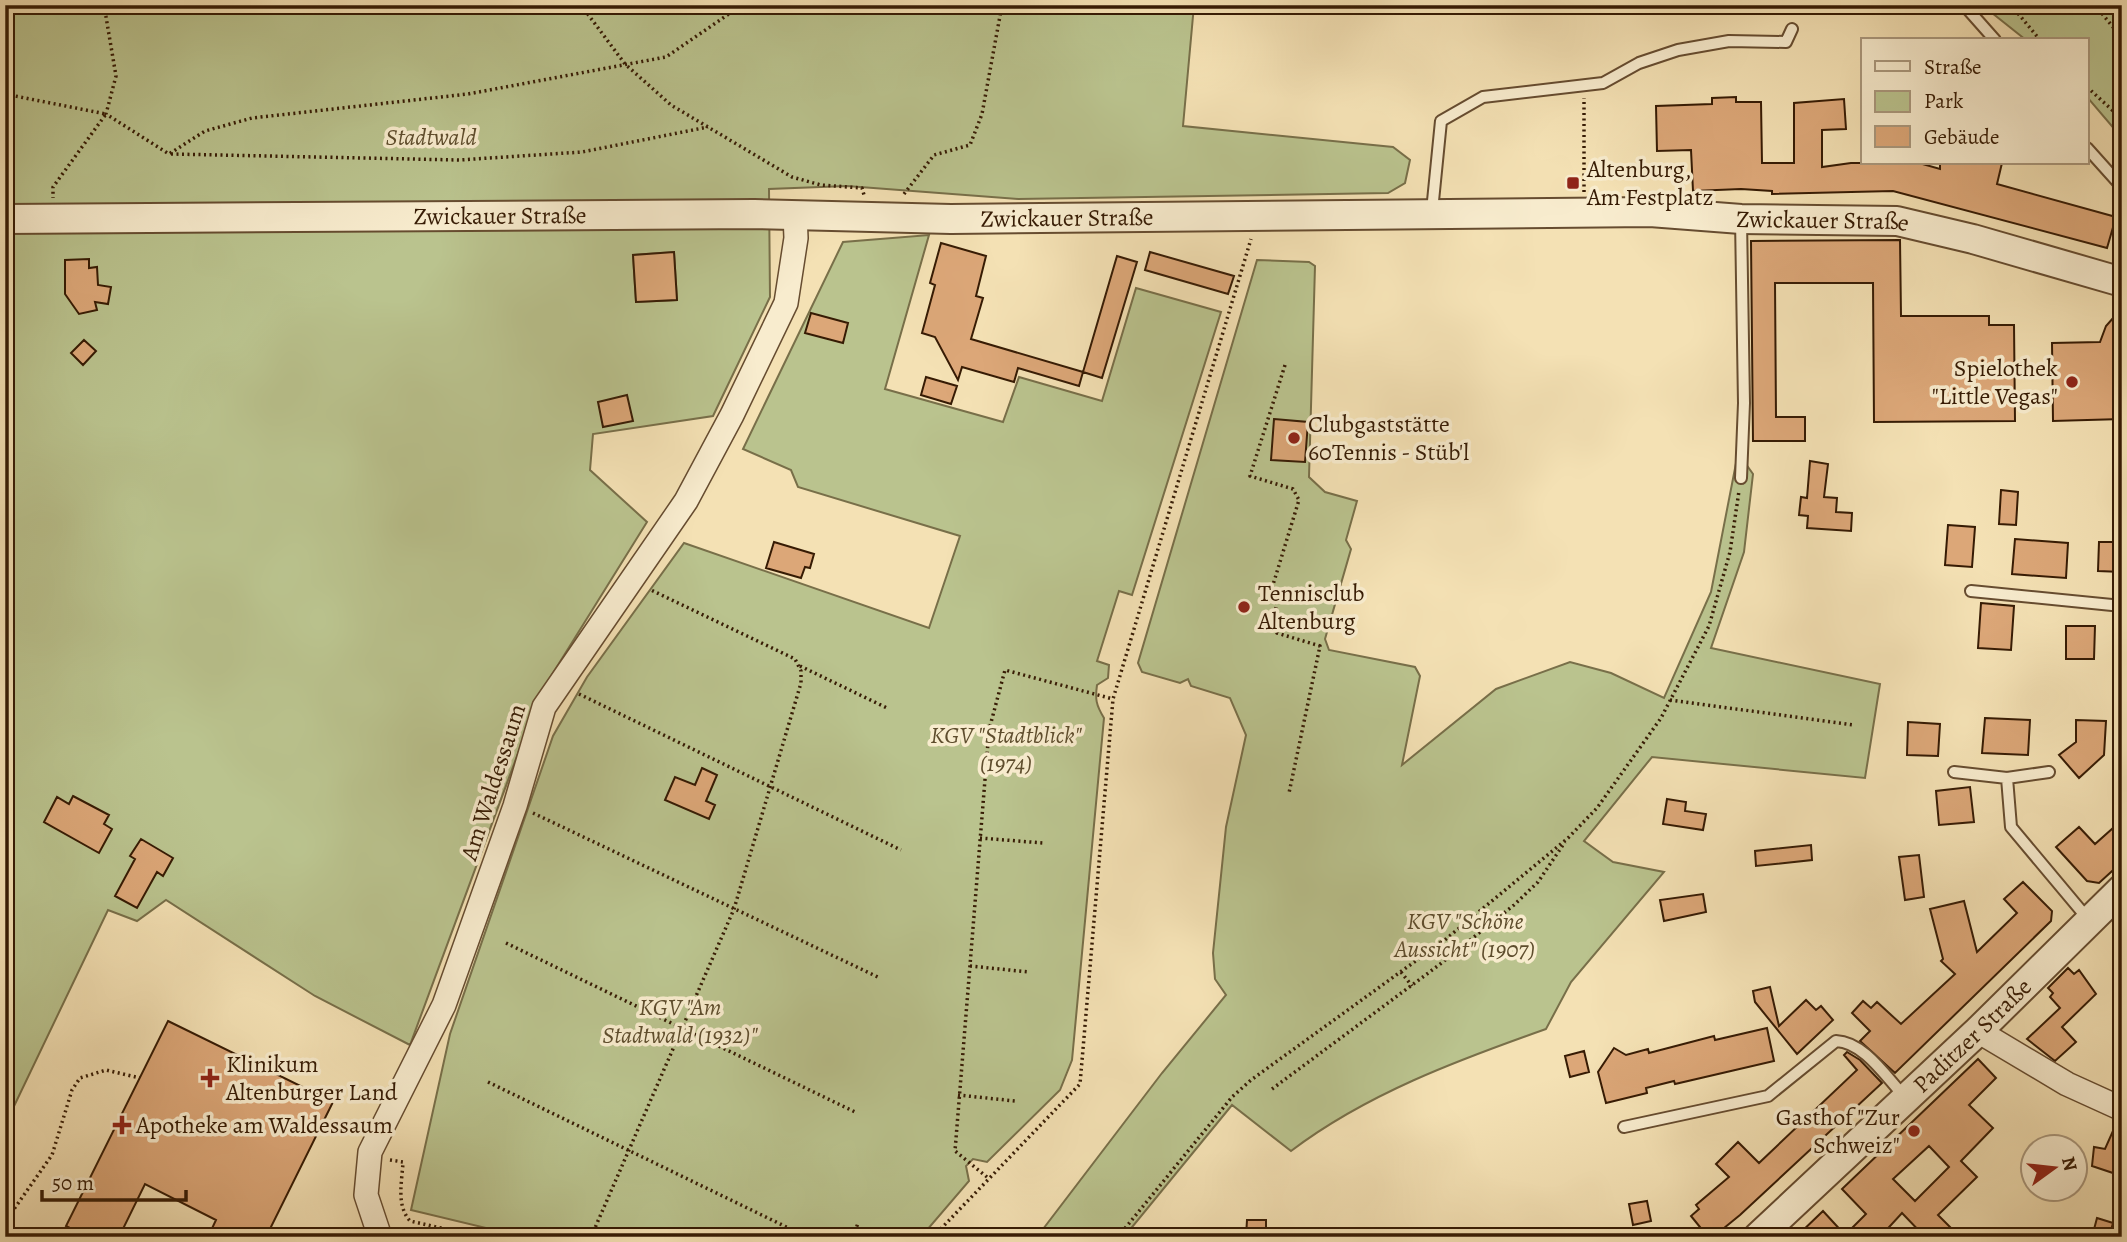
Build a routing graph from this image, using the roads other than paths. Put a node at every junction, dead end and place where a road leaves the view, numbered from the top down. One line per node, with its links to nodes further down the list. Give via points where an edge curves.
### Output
1 (1964, 5): 3 (lane)
2 (1792, 29): 6 (lane, via 1786,42 1729,41 1678,50 1603,83 1483,97 1441,121)
3 (1993, 38)
4 (2088, 149): 5 (lane)
5 (2122, 187)
6 (1432, 214): 7 (street, Zwickauer Straße); 9 (street, Zwickauer Straße, via 1650,212)
7 (795, 215): 8 (street, Zwickauer Straße); 23 (street, Am Waldessaum, via 786,303 687,501 544,707 444,1005 370,1152 366,1195)
8 (5, 219)
9 (1741, 219): 10 (street, Zwickauer Straße, via 1897,221); 11 (lane)
10 (2122, 282)
11 (1741, 478)
12 (1971, 591): 13 (lane)
13 (2122, 606)
14 (1954, 772): 16 (lane)
15 (2049, 772): 16 (lane)
16 (2007, 778): 18 (lane, via 2011,827)
17 (2122, 889): 18 (street, Paditzer Straße)
18 (2089, 921): 19 (street, Paditzer Straße)
19 (1978, 1031): 20 (street, Paditzer Straße); 21 (street, via 2067,1084)
20 (1906, 1098): 22 (lane, via 1861,1049 1850,1041 1836,1041 1768,1096); 24 (street, Paditzer Straße)
21 (2122, 1109)
22 (1624, 1126)
23 (380, 1237)
24 (1758, 1237)

